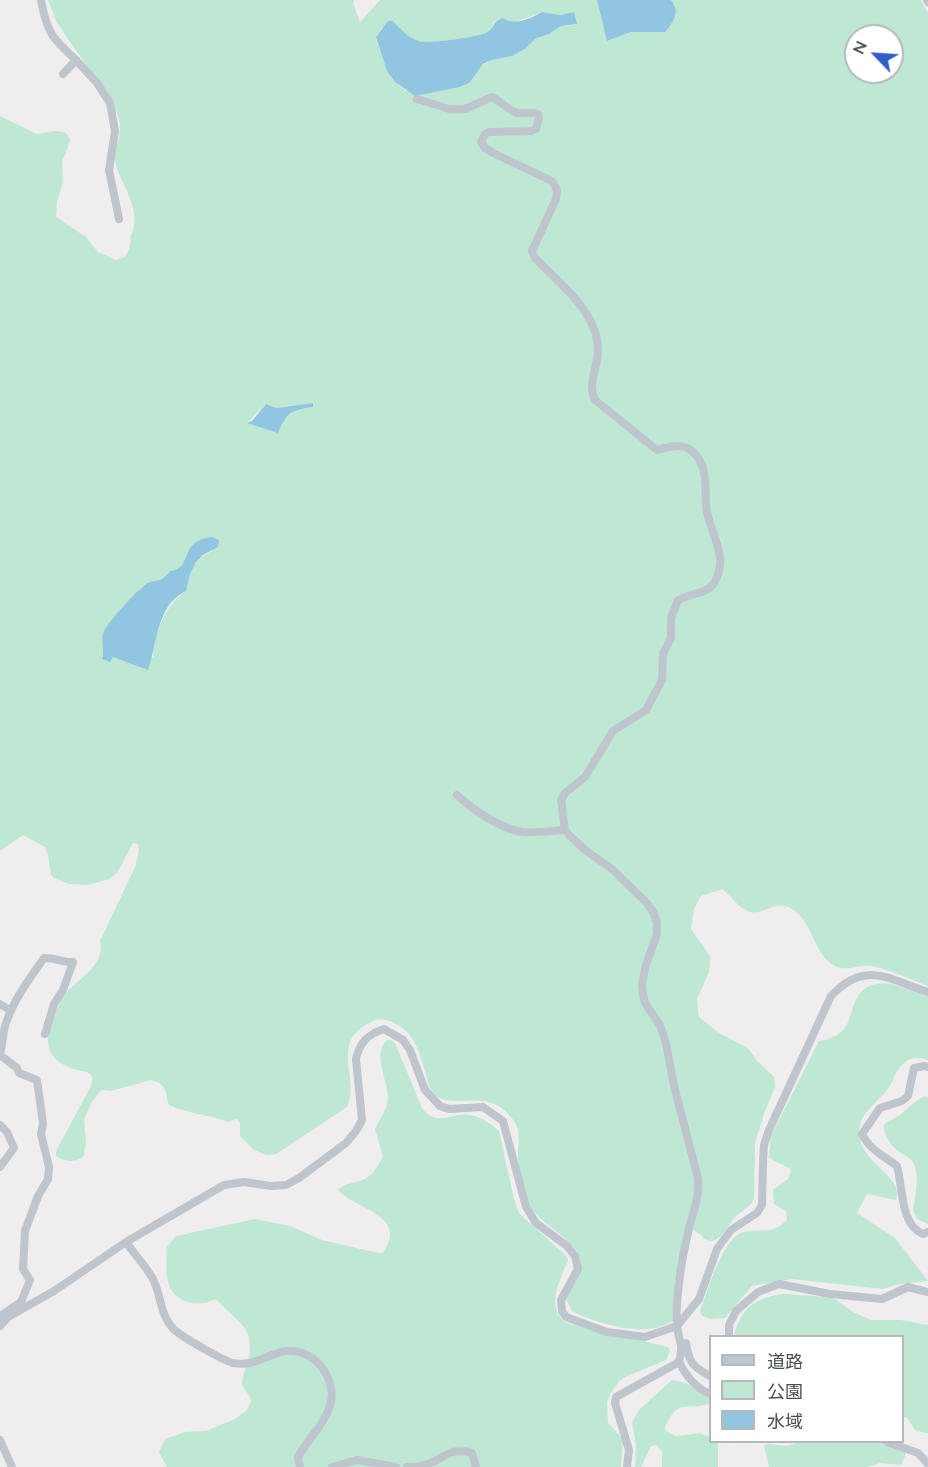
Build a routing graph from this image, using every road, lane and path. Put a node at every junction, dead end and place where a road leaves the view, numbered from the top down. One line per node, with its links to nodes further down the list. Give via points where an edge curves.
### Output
1 (41, 0): 2 (street, via 45,21 55,41)
2 (76, 60): 3 (street); 5 (street, via 110,103 115,131 109,170)
3 (63, 74)
4 (417, 99): 7 (street, via 465,109 492,97 518,113 538,114 536,129 489,132 481,142 493,153 552,181 557,190 532,250 592,323 598,351 592,395 657,450 678,446 692,451 707,483 707,511 721,553 715,582 703,592 678,600 671,618 671,638 663,654 662,680 645,711 613,731 585,777 565,793 561,800)
5 (119, 219)
6 (457, 795): 7 (street, via 470,808 513,830)
7 (565, 830): 22 (street, via 643,898 657,922 642,984 643,995 666,1043 699,1189 684,1253)
8 (928, 992): 22 (street, via 882,975 868,974 843,983 831,996 764,1145 762,1204 757,1214 731,1230 717,1248 699,1299)
9 (0, 1004): 10 (street)
10 (11, 1011): 11 (street, via 44,958 73,962); 12 (street)
11 (45, 1034)
12 (1, 1037): 13 (street)
13 (0, 1055): 20 (street, via 19,1073 37,1080 41,1134 49,1167 48,1179 26,1231 23,1269 30,1280 21,1302)
14 (928, 1067): 17 (street, via 914,1068 908,1096 880,1108 862,1134 897,1166 908,1220 915,1231)
15 (0, 1125): 16 (street, via 14,1148)
16 (0, 1167)
17 (928, 1232)
18 (126, 1242): 21 (street, via 8,1317); 22 (street, via 224,1185 286,1185 346,1143 362,1120 358,1050 366,1037 384,1029 403,1040 425,1090 440,1106 483,1107 503,1121 526,1207 536,1223 575,1256 578,1269 561,1300 566,1317 607,1332 645,1337); 31 (street, via 153,1279 165,1318 177,1332 230,1363 247,1365 286,1351 298,1352 323,1367 330,1389 328,1411 298,1457)
19 (928, 1292): 23 (street, via 908,1287 882,1299 779,1284 758,1292 736,1311)
20 (0, 1316)
21 (0, 1326)
22 (677, 1326): 24 (street, via 683,1346); 25 (street, via 683,1327 688,1359)
23 (729, 1335)
24 (679, 1362): 26 (street, via 689,1378); 36 (street, via 616,1397 629,1450)
25 (709, 1375)
26 (709, 1393)
27 (0, 1440): 30 (street)
28 (890, 1443): 29 (street, via 918,1453)
29 (928, 1464)
30 (12, 1467)
31 (300, 1467)
32 (332, 1467): 33 (street, via 357,1460)
33 (396, 1467)
34 (407, 1467): 35 (street, via 422,1466 463,1449 472,1453)
35 (476, 1467)
36 (627, 1467)

